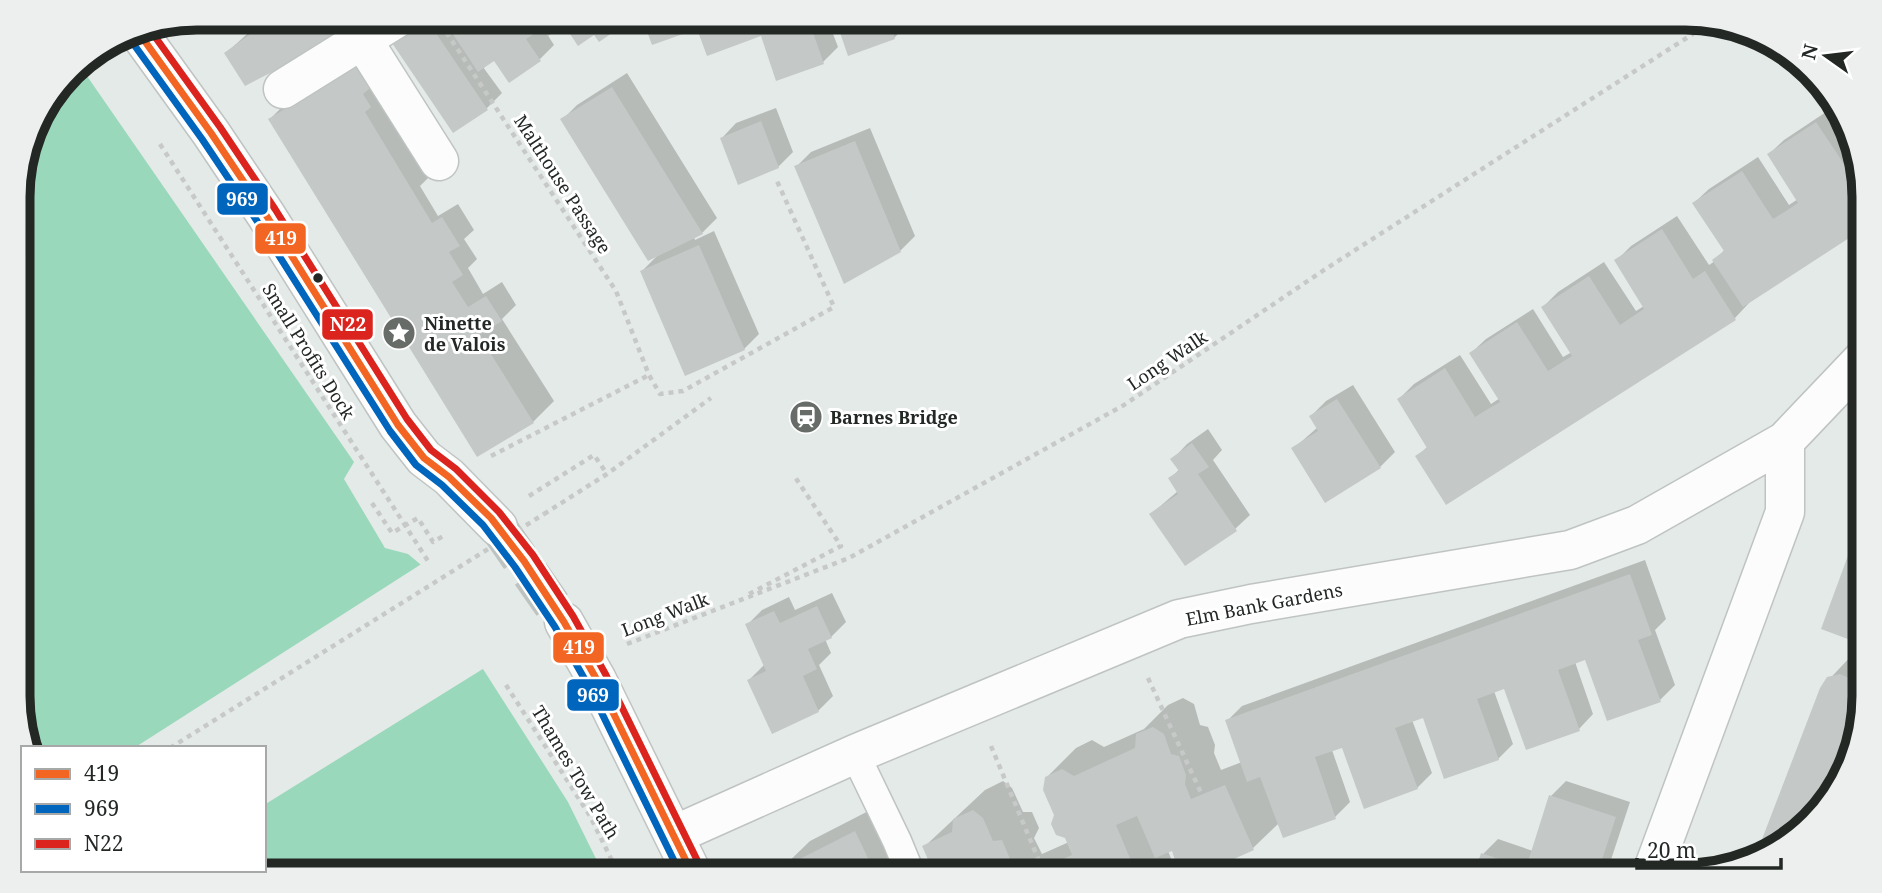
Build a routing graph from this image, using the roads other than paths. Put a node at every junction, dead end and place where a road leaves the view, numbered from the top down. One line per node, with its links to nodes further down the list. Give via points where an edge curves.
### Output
1 (377, 30): 3 (street)
2 (143, 39): 8 (street, via 266,215 398,425 424,458)
3 (362, 39): 4 (street); 5 (street)
4 (283, 89)
5 (439, 161)
6 (1852, 371): 7 (street, Elm Bank Gardens)
7 (1786, 441): 10 (street, Elm Bank Gardens, via 1637,525 1570,551 1179,620); 14 (street, via 1785,512)
8 (498, 527)
9 (564, 622): 11 (street)
10 (855, 754): 11 (street, Elm Bank Gardens); 13 (lane)
11 (674, 835): 12 (street)
12 (687, 863)
13 (906, 863)
14 (1655, 863)

